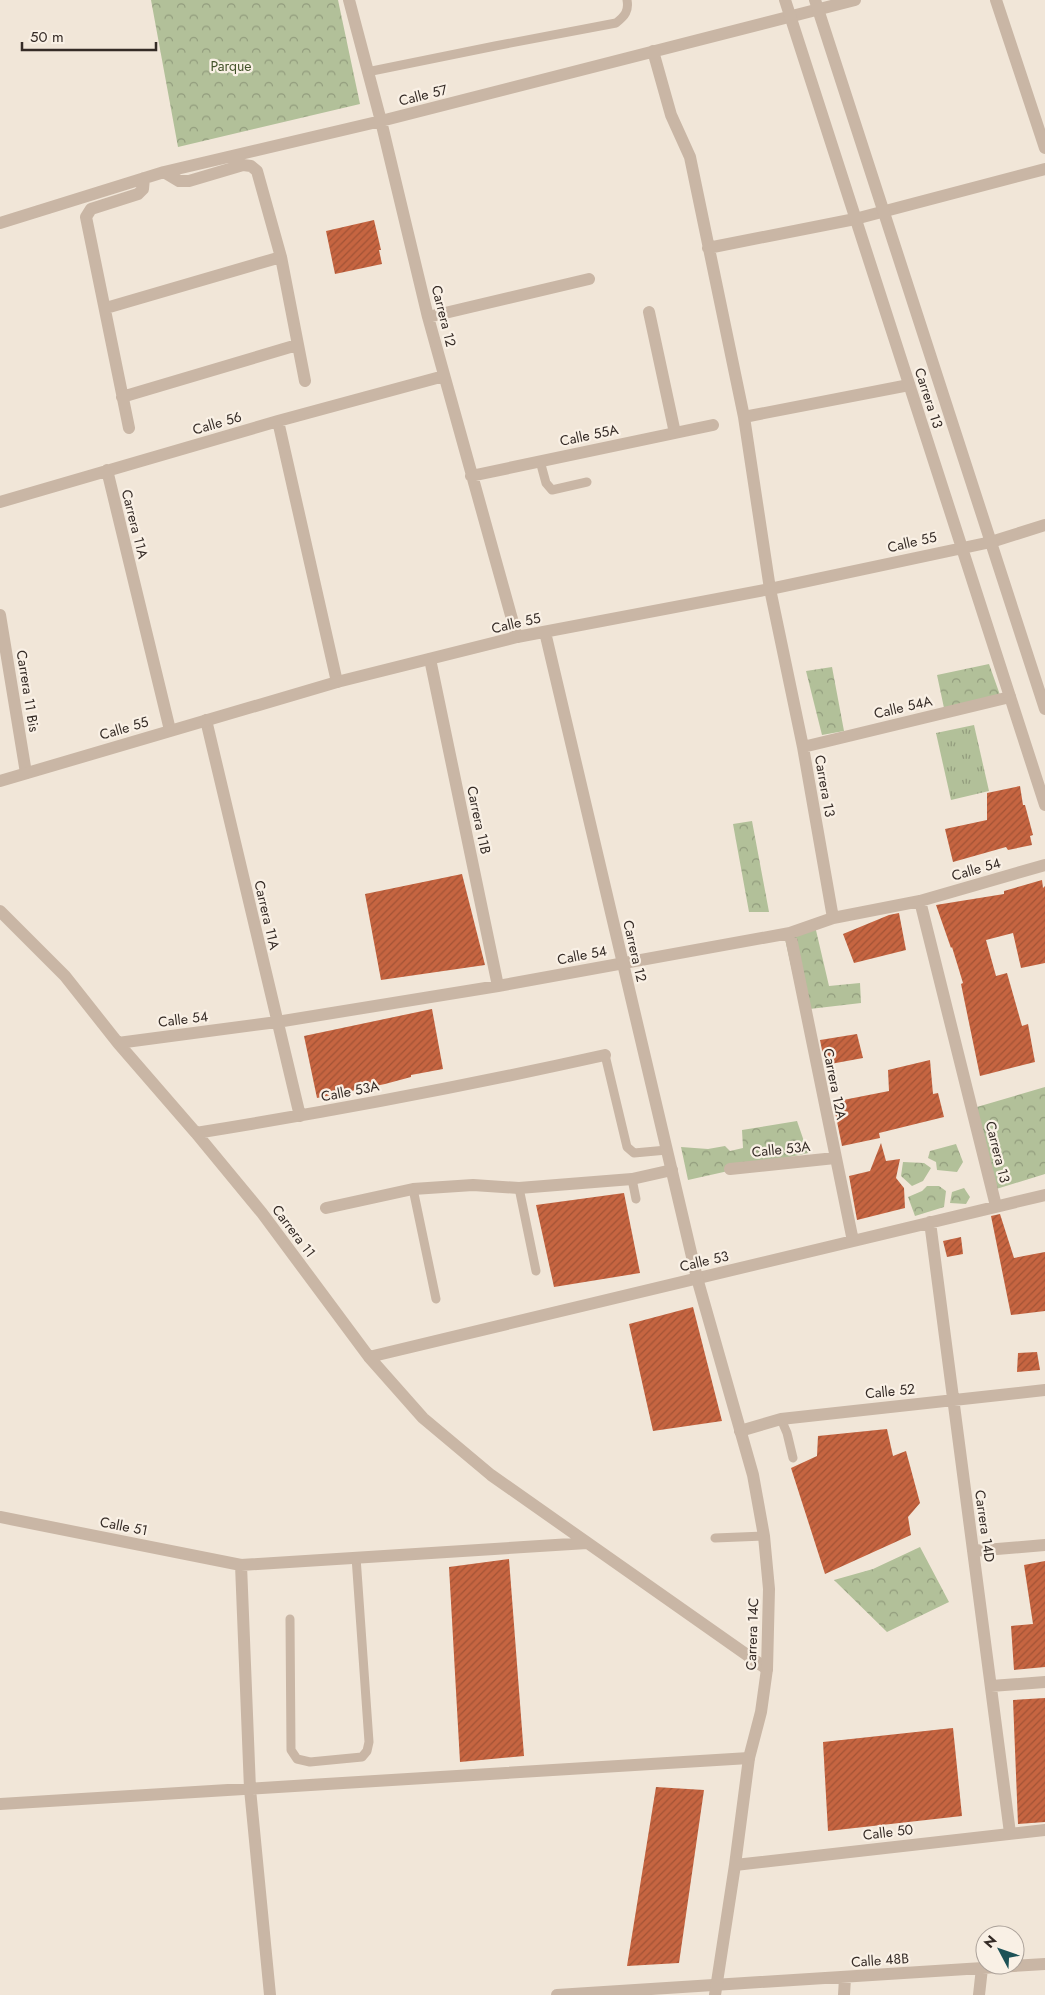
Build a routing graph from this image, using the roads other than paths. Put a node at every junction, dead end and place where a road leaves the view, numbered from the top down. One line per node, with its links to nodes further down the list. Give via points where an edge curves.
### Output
1 (349, 0): 9 (street, Carrera 12)
2 (627, 0): 9 (lane, via 628,8 616,23)
3 (785, 0): 7 (street, Carrera 13)
4 (855, 0): 6 (street, Calle 57)
5 (996, 0): 11 (street)
6 (816, 5): 7 (street, Calle 57); 15 (street, Carrera 13)
7 (791, 16): 8 (street, Calle 57); 16 (street, Carrera 13)
8 (653, 51): 10 (street, Calle 57); 18 (street, Carrera 13, via 671,115 690,157)
9 (367, 72): 10 (street, Carrera 12)
10 (381, 121): 13 (street, Calle 57); 23 (street, Carrera 12)
11 (1045, 148)
12 (1045, 169): 15 (street)
13 (164, 172): 14 (street, Calle 57); 19 (street, via 180,181 188,181 243,165 251,166 257,171)
14 (144, 178): 17 (street, Calle 57); 21 (street, via 143,189 138,194 92,209 86,217)
15 (884, 212): 16 (street); 40 (street, Carrera 13)
16 (855, 220): 18 (street); 27 (street, Carrera 13)
17 (0, 223)
18 (708, 248): 29 (street, Carrera 13)
19 (281, 258): 21 (street); 24 (street)
20 (589, 279): 23 (street)
21 (106, 308): 28 (street)
22 (649, 312): 33 (street)
23 (428, 317): 25 (street, Carrera 12)
24 (297, 345): 26 (street); 28 (street)
25 (444, 376): 30 (street, Calle 56); 36 (street, Carrera 12)
26 (305, 381)
27 (909, 385): 29 (street); 41 (street, Carrera 13)
28 (122, 397): 32 (street)
29 (744, 417): 42 (street, Carrera 13)
30 (278, 421): 35 (street, Calle 56); 47 (street)
31 (713, 424): 33 (street, Calle 55A)
32 (129, 428)
33 (675, 432): 34 (street, Calle 55A)
34 (540, 461): 36 (street, Calle 55A); 37 (lane, via 546,483 552,490)
35 (107, 470): 38 (street, Calle 56); 51 (street, Carrera 11A)
36 (471, 476): 45 (street, Carrera 12)
37 (587, 482)
38 (0, 502)
39 (1045, 525): 40 (street, Calle 55)
40 (991, 542): 41 (street, Calle 55); 49 (street, Carrera 13)
41 (961, 547): 42 (street, Calle 55); 48 (street, Carrera 13)
42 (770, 589): 44 (street, Calle 55); 52 (street, Carrera 13)
43 (0, 614): 53 (street, Carrera 11 Bis)
44 (545, 632): 45 (street, Calle 55); 61 (street, Carrera 12)
45 (517, 637): 46 (street, Calle 55)
46 (430, 659): 47 (street, Calle 55); 62 (street, Carrera 11B)
47 (338, 682): 50 (street, Calle 55)
48 (1010, 697): 52 (street, Calle 54A); 55 (street, Carrera 13)
49 (1045, 709)
50 (206, 720): 51 (street, Calle 55); 63 (street, Carrera 11A)
51 (170, 730): 53 (street, Calle 55)
52 (802, 746): 59 (street, Carrera 13)
53 (26, 773): 54 (street, Calle 55)
54 (0, 781)
55 (1045, 805)
56 (1045, 865): 57 (street, Calle 54)
57 (920, 901): 59 (street, Calle 54); 77 (street, Carrera 13)
58 (0, 911): 64 (street, Carrera 11, via 65,976)
59 (833, 918): 60 (street, Calle 54)
60 (790, 933): 61 (street, Calle 54); 69 (street, Carrera 12A)
61 (623, 963): 62 (street, Calle 54); 68 (street, Carrera 12)
62 (498, 986): 63 (street, Calle 54)
63 (277, 1022): 64 (street, Calle 54); 66 (street, Carrera 11A)
64 (118, 1043): 67 (street, Carrera 11)
65 (605, 1055): 66 (street, Calle 53A, via 508,1077); 68 (lane, via 627,1147 634,1154)
66 (300, 1116): 67 (street, Calle 53A)
67 (196, 1133): 84 (street, Carrera 11, via 262,1213)
68 (667, 1150): 70 (street, Carrera 12)
69 (835, 1158): 71 (street, Calle 53A); 80 (street, Carrera 12A)
70 (672, 1170): 72 (street); 82 (street, Carrera 12)
71 (730, 1170)
72 (632, 1179): 73 (street); 76 (lane)
73 (519, 1188): 74 (street, via 473,1185); 81 (lane)
74 (413, 1189): 78 (street); 83 (lane)
75 (1045, 1195): 77 (street, Calle 53)
76 (636, 1199)
77 (996, 1206): 79 (street, Calle 53)
78 (326, 1208)
79 (930, 1222): 80 (street, Calle 53); 86 (street, Carrera 14D)
80 (853, 1241): 82 (street, Calle 53)
81 (536, 1271)
82 (697, 1278): 84 (street, Calle 53); 88 (street, Carrera 14C)
83 (436, 1299)
84 (369, 1357): 93 (street, Carrera 11, via 423,1418 491,1475)
85 (1045, 1390): 86 (street, Calle 52)
86 (953, 1399): 87 (street, Calle 52); 95 (street, Carrera 14D)
87 (781, 1419): 88 (street, Calle 52); 89 (lane)
88 (740, 1431): 91 (street, Carrera 14C, via 753,1475)
89 (793, 1458)
90 (0, 1517): 97 (street, Calle 51)
91 (764, 1536): 92 (lane); 99 (street, Carrera 14C, via 769,1589)
92 (715, 1538)
93 (587, 1543): 96 (street, Calle 51); 99 (street, Carrera 11)
94 (1045, 1546): 95 (street)
95 (973, 1551): 101 (street, Carrera 14D)
96 (356, 1557): 97 (street, Calle 51); 98 (lane, via 369,1742 362,1757 310,1762 298,1759 291,1750)
97 (241, 1565): 103 (street)
98 (290, 1619)
99 (767, 1669): 102 (street, Carrera 14C, via 761,1712)
100 (1045, 1682): 101 (street)
101 (991, 1686): 106 (street, Carrera 14D)
102 (749, 1758): 103 (street); 107 (street, Carrera 14C)
103 (250, 1789): 104 (street); 114 (street)
104 (0, 1804)
105 (1045, 1830): 106 (street, Calle 50)
106 (1010, 1833): 107 (street, Calle 50)
107 (735, 1865): 113 (street, Carrera 14C)
108 (1045, 1964): 109 (street, Calle 48B)
109 (1025, 1965)
110 (975, 1969): 112 (street, Calle 48B)
111 (981, 1975): 117 (street)
112 (846, 1978): 113 (street, Calle 48B); 116 (street)
113 (716, 1990): 115 (street, Calle 48B)
114 (270, 1995)
115 (557, 1995)
116 (844, 1995)
117 (978, 1995)

